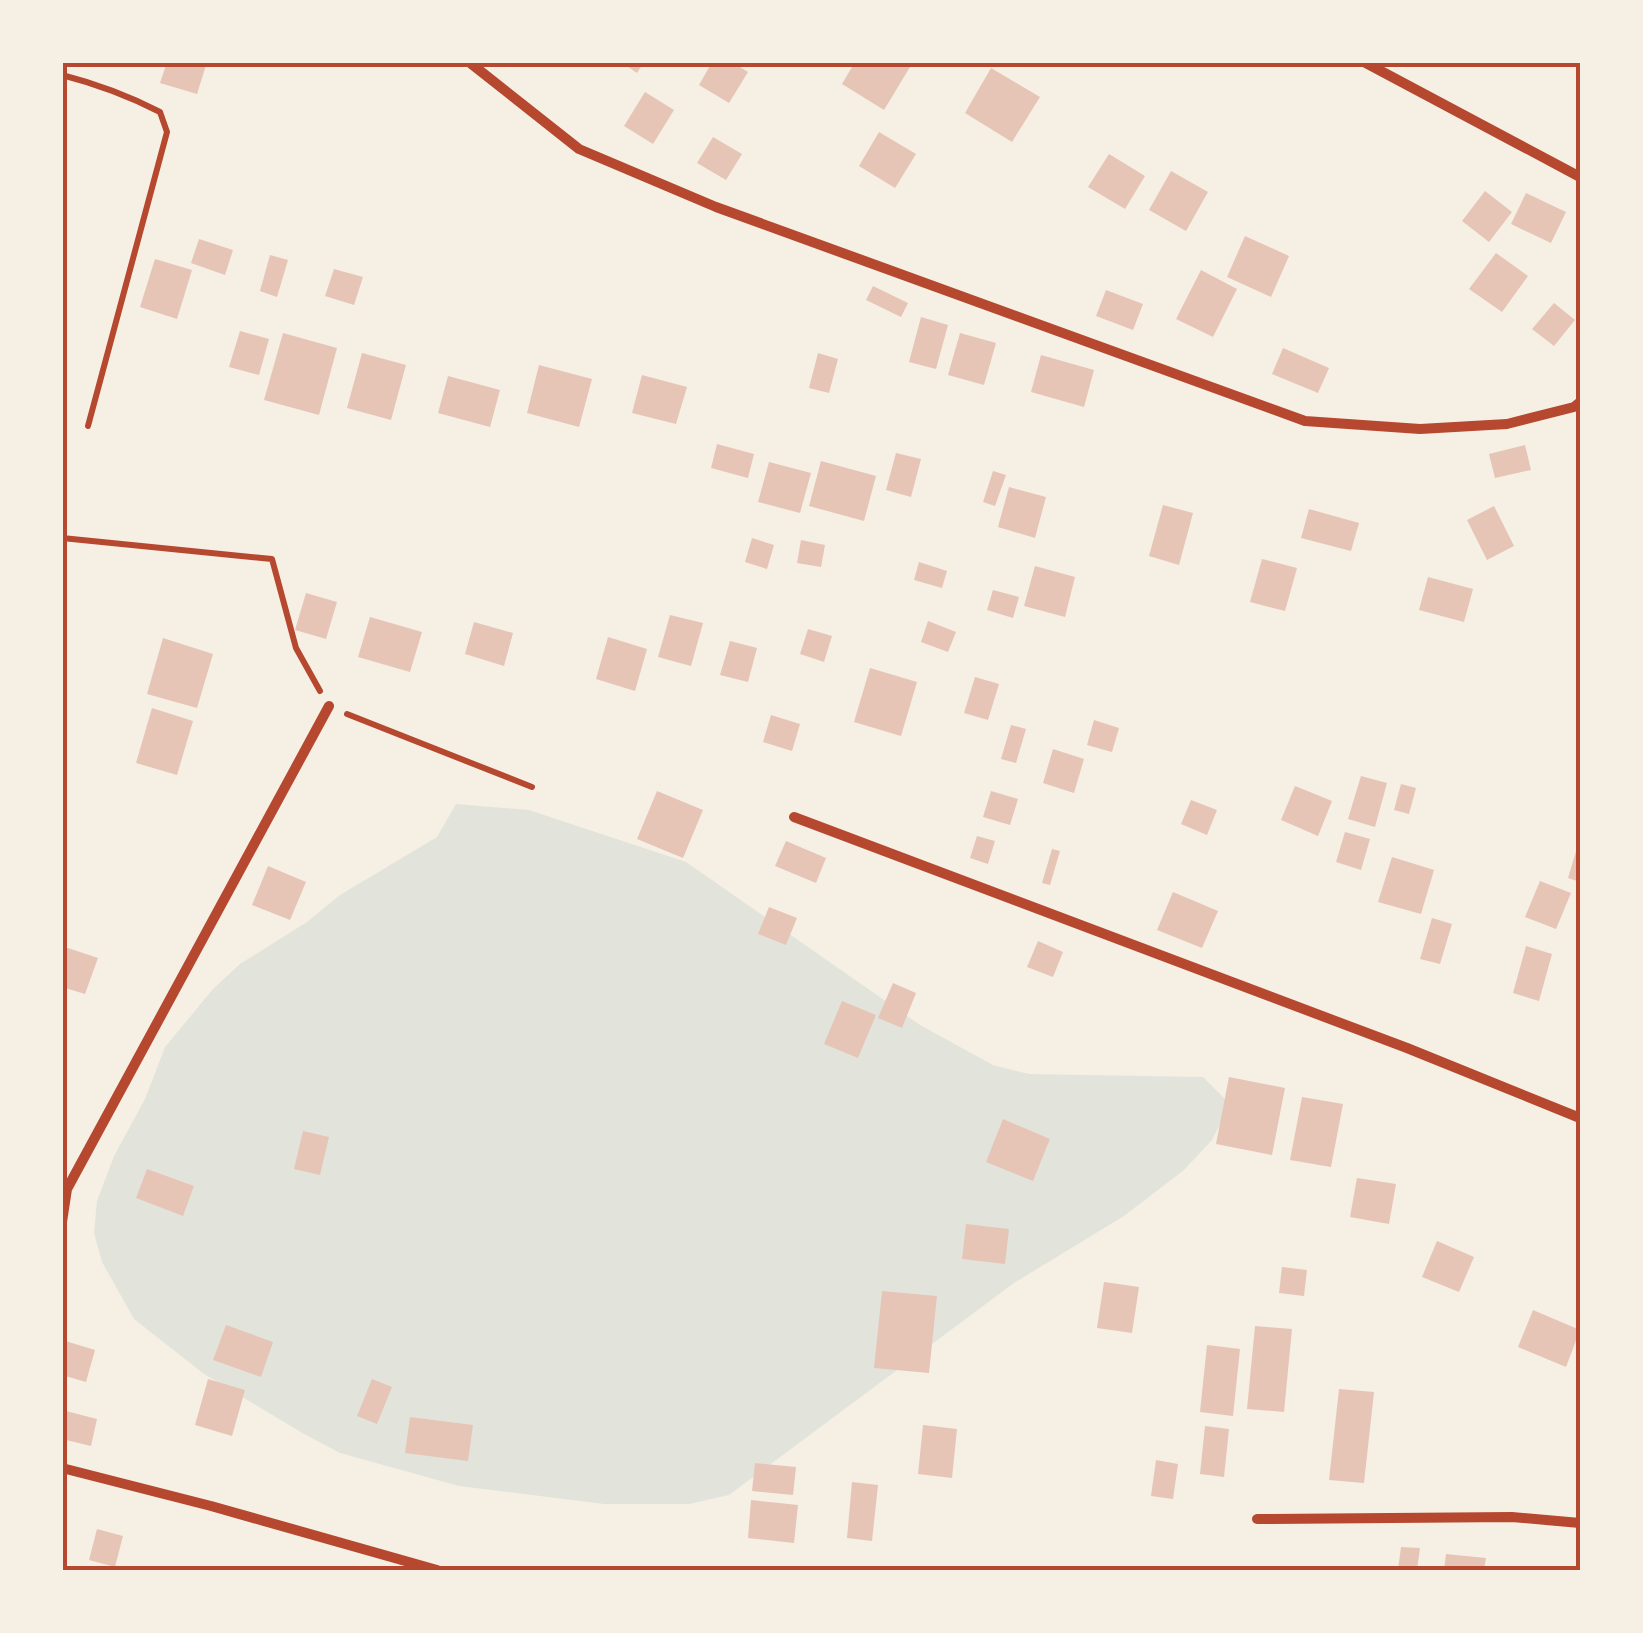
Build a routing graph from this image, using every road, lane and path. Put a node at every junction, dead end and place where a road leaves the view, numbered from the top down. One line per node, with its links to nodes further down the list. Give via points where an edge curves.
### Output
1 (469, 62): 5 (street, via 579,148 716,207 1305,421 1420,429 1507,424)
2 (1364, 62): 4 (street)
3 (62, 75): 6 (lane, via 160,112 167,132)
4 (1580, 177)
5 (1580, 402)
6 (88, 426)
7 (62, 538): 8 (path, via 272,559 296,648)
8 (329, 706): 9 (path); 12 (street)
9 (532, 787)
10 (794, 817): 11 (street)
11 (1580, 1118)
12 (65, 1186): 13 (street)
13 (62, 1222)
14 (62, 1468): 17 (street)
15 (1257, 1518): 16 (street)
16 (1580, 1523)
17 (437, 1570)

